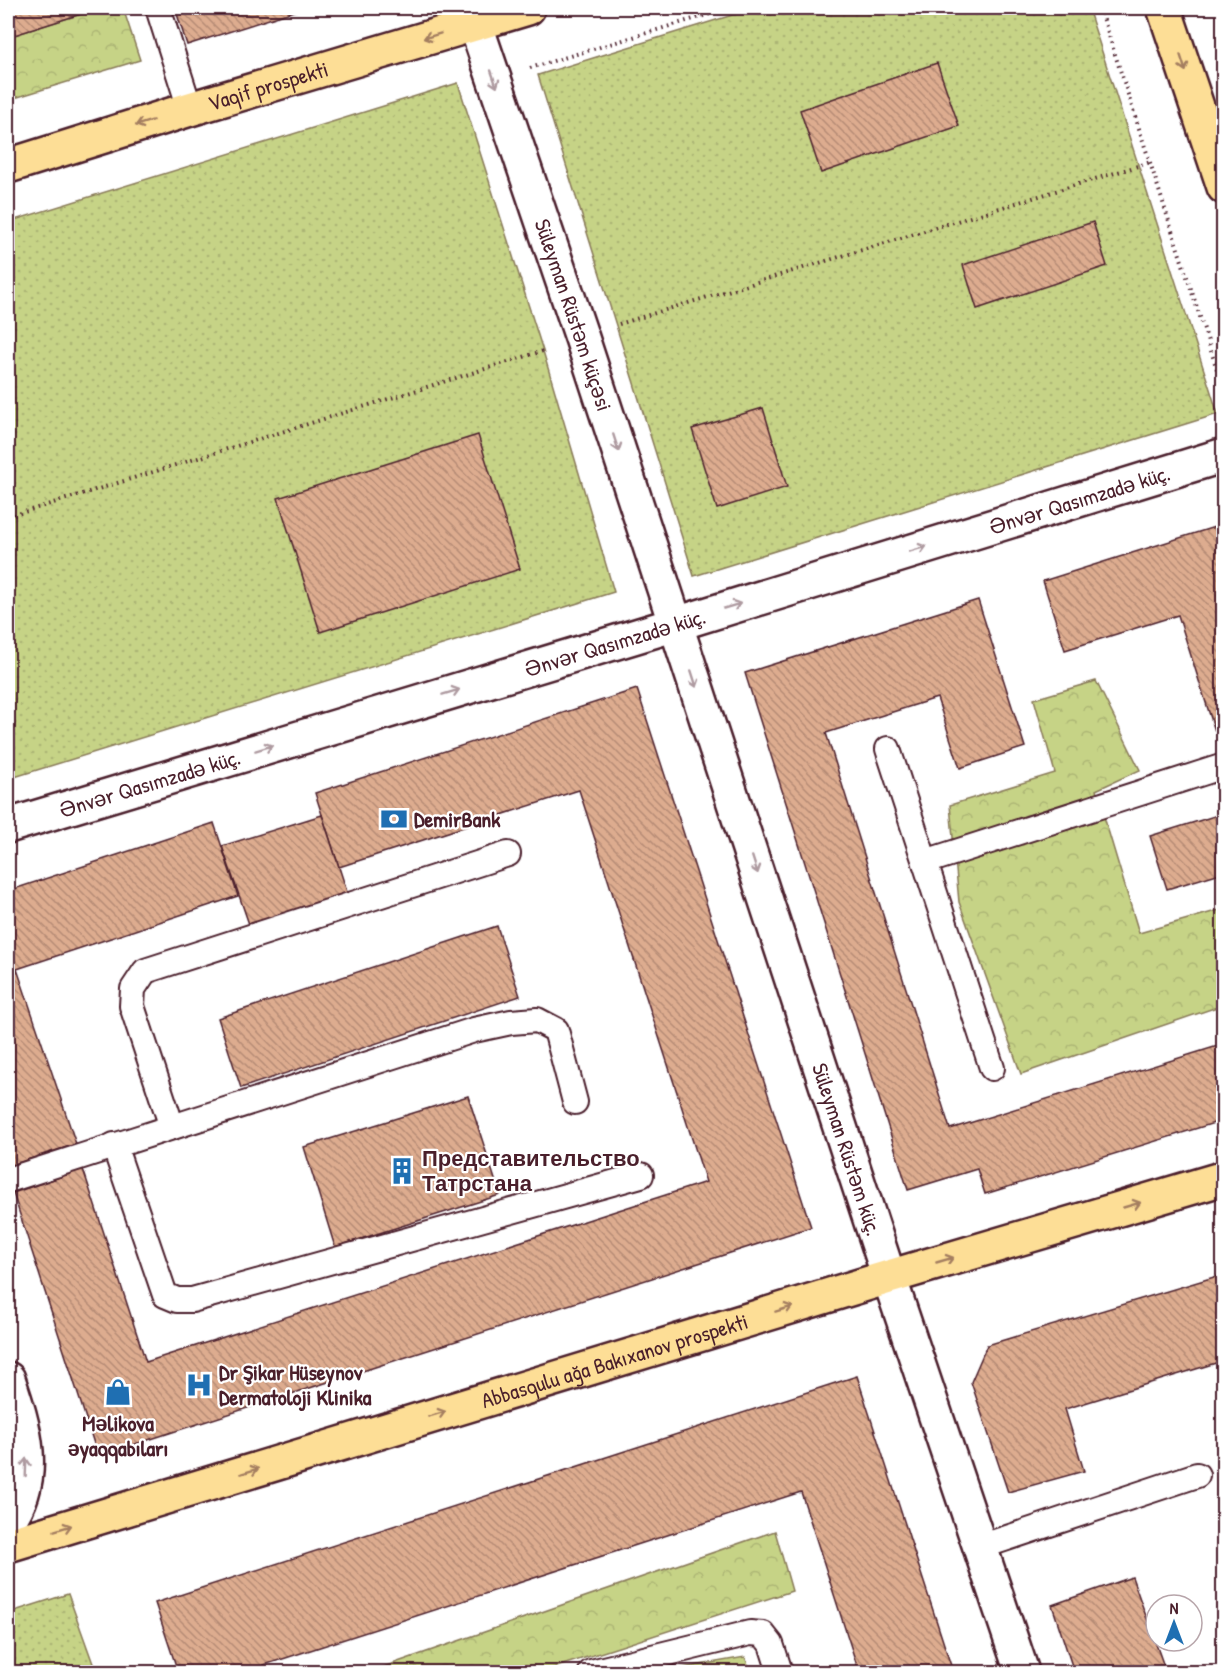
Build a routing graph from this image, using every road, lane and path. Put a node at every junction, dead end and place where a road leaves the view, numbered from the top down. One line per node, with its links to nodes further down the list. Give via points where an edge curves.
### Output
1 (158, 8): 8 (lane)
2 (528, 8): 6 (main road, Vaqif prospekti)
3 (730, 8): 7 (path)
4 (1100, 8): 9 (path)
5 (1164, 8): 11 (main road, one-way to 11)
6 (473, 15): 7 (street, Süleyman Rüstəm küçəsi, one-way to 7); 8 (main road, Vaqif prospekti, one-way to 8)
7 (495, 79): 17 (street, Süleyman Rüstəm küçəsi, one-way to 17)
8 (190, 109): 10 (main road, Vaqif prospekti, one-way to 10)
9 (1151, 162): 12 (path); 14 (path)
10 (8, 166)
11 (1224, 187)
12 (616, 325)
13 (543, 351): 16 (path)
14 (1224, 391)
15 (1224, 455): 17 (street, Ənvər Qasımzadə küç., one-way to 15)
16 (8, 517)
17 (676, 624): 20 (street, Ənvər Qasımzadə küç., one-way to 17); 30 (street, Süleyman Rüstəm küç., one-way to 30)
18 (888, 749): 22 (lane)
19 (1224, 766): 22 (lane)
20 (8, 826)
21 (508, 854): 25 (lane, via 145,971 133,989 132,1006)
22 (925, 862): 23 (lane)
23 (992, 1068)
24 (575, 1102): 25 (lane, via 556,1030 537,1020 474,1030)
25 (172, 1127): 26 (lane)
26 (114, 1146): 27 (lane, via 165,1295 177,1300 192,1300); 29 (lane)
27 (641, 1175)
28 (1224, 1178): 30 (main road, Abbasqulu ağa Bakıxanov prospekti, one-way to 28)
29 (8, 1180)
30 (889, 1276): 34 (main road, Abbasqulu ağa Bakıxanov prospekti, one-way to 30); 35 (street, Süleyman Rüstəm küç.)
31 (8, 1379): 33 (street, one-way to 31, via 23,1492 27,1451)
32 (1197, 1475): 35 (lane)
33 (8, 1521)
34 (8, 1545)
35 (980, 1546): 38 (street, Süleyman Rüstəm küç.)
36 (591, 1672): 37 (lane, via 750,1633 763,1634 771,1644)
37 (780, 1672)
38 (1022, 1672)

